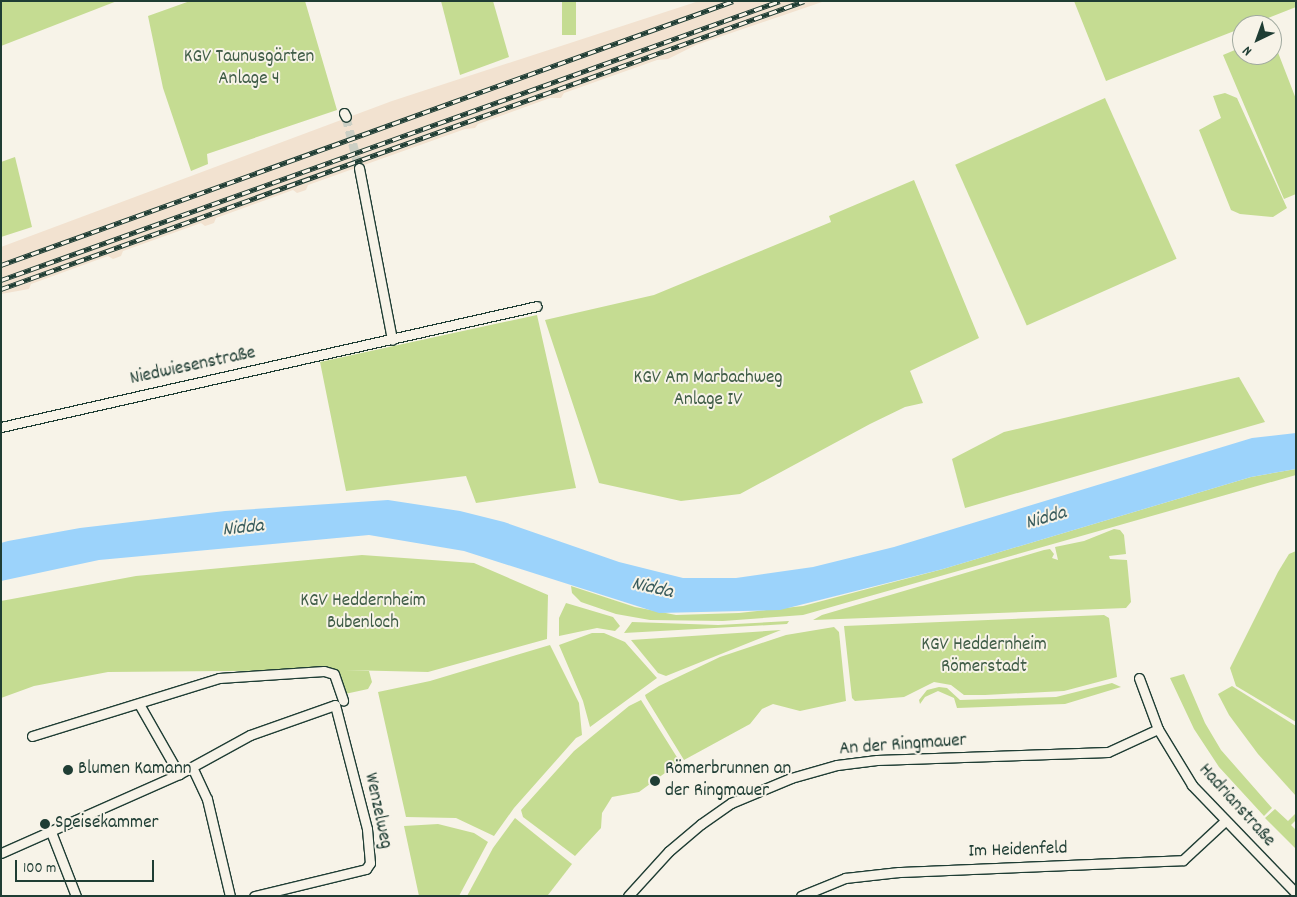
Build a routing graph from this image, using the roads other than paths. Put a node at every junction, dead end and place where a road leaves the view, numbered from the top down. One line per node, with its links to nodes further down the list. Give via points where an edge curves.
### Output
1 (359, 168): 3 (street)
2 (537, 306): 3 (street, Niedwiesenstraße)
3 (392, 340): 4 (street, Niedwiesenstraße)
4 (1, 427)
5 (1139, 678): 8 (street, Hadrianstraße)
6 (339, 702): 7 (street, Wenzelweg, via 334,674 324,671 219,678); 10 (street, via 250,735); 18 (street, Wenzelweg, via 367,829 370,863 366,869)
7 (139, 704): 9 (street); 11 (street)
8 (1158, 728): 12 (street, Hadrianstraße, via 1192,785); 19 (street, An der Ringmauer, via 1108,752 877,760 837,765 791,778 731,803 701,824 669,851)
9 (32, 736)
10 (192, 767): 11 (street); 17 (street, via 207,799)
11 (179, 774): 13 (street)
12 (1225, 821): 15 (street, Hadrianstraße); 20 (street, Im Heidenfeld, via 1183,860 899,872 845,878)
13 (51, 832): 14 (street); 16 (street)
14 (1, 853)
15 (1296, 893)
16 (76, 896)
17 (230, 896)
18 (254, 896)
19 (628, 896)
20 (801, 896)

